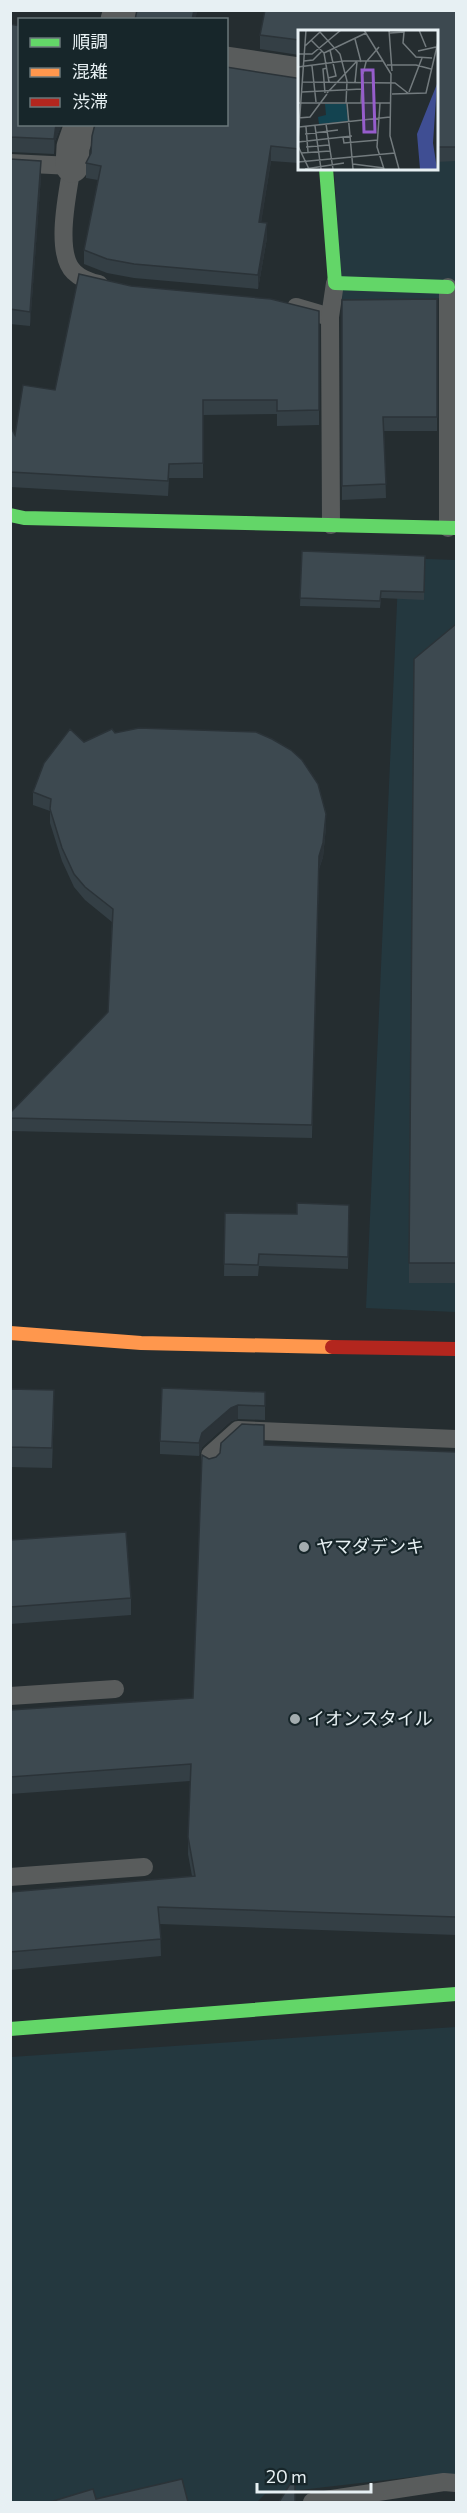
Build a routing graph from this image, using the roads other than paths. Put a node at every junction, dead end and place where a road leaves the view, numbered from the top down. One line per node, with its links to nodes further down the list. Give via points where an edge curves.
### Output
1 (228, 63): 2 (street)
2 (298, 74)
3 (80, 126): 5 (street)
4 (10, 163): 5 (lane)
5 (72, 166): 9 (lane, via 63,237 72,271 86,281)
6 (326, 170): 7 (street)
7 (335, 283): 8 (street); 11 (lane)
8 (448, 287): 14 (lane)
9 (121, 288)
10 (280, 303): 11 (lane)
11 (330, 316): 13 (lane)
12 (10, 515): 13 (street)
13 (331, 525): 14 (street)
14 (452, 528)
15 (10, 1333): 16 (street, via 141,1344)
16 (456, 1349)
17 (456, 1439): 18 (lane, via 238,1430 210,1455)
18 (210, 1465)
19 (116, 1689): 20 (lane)
20 (10, 1696)
21 (144, 1867): 22 (lane)
22 (10, 1877)
23 (456, 1994): 24 (street)
24 (10, 2029)
25 (456, 2483): 26 (lane)
26 (312, 2502)

